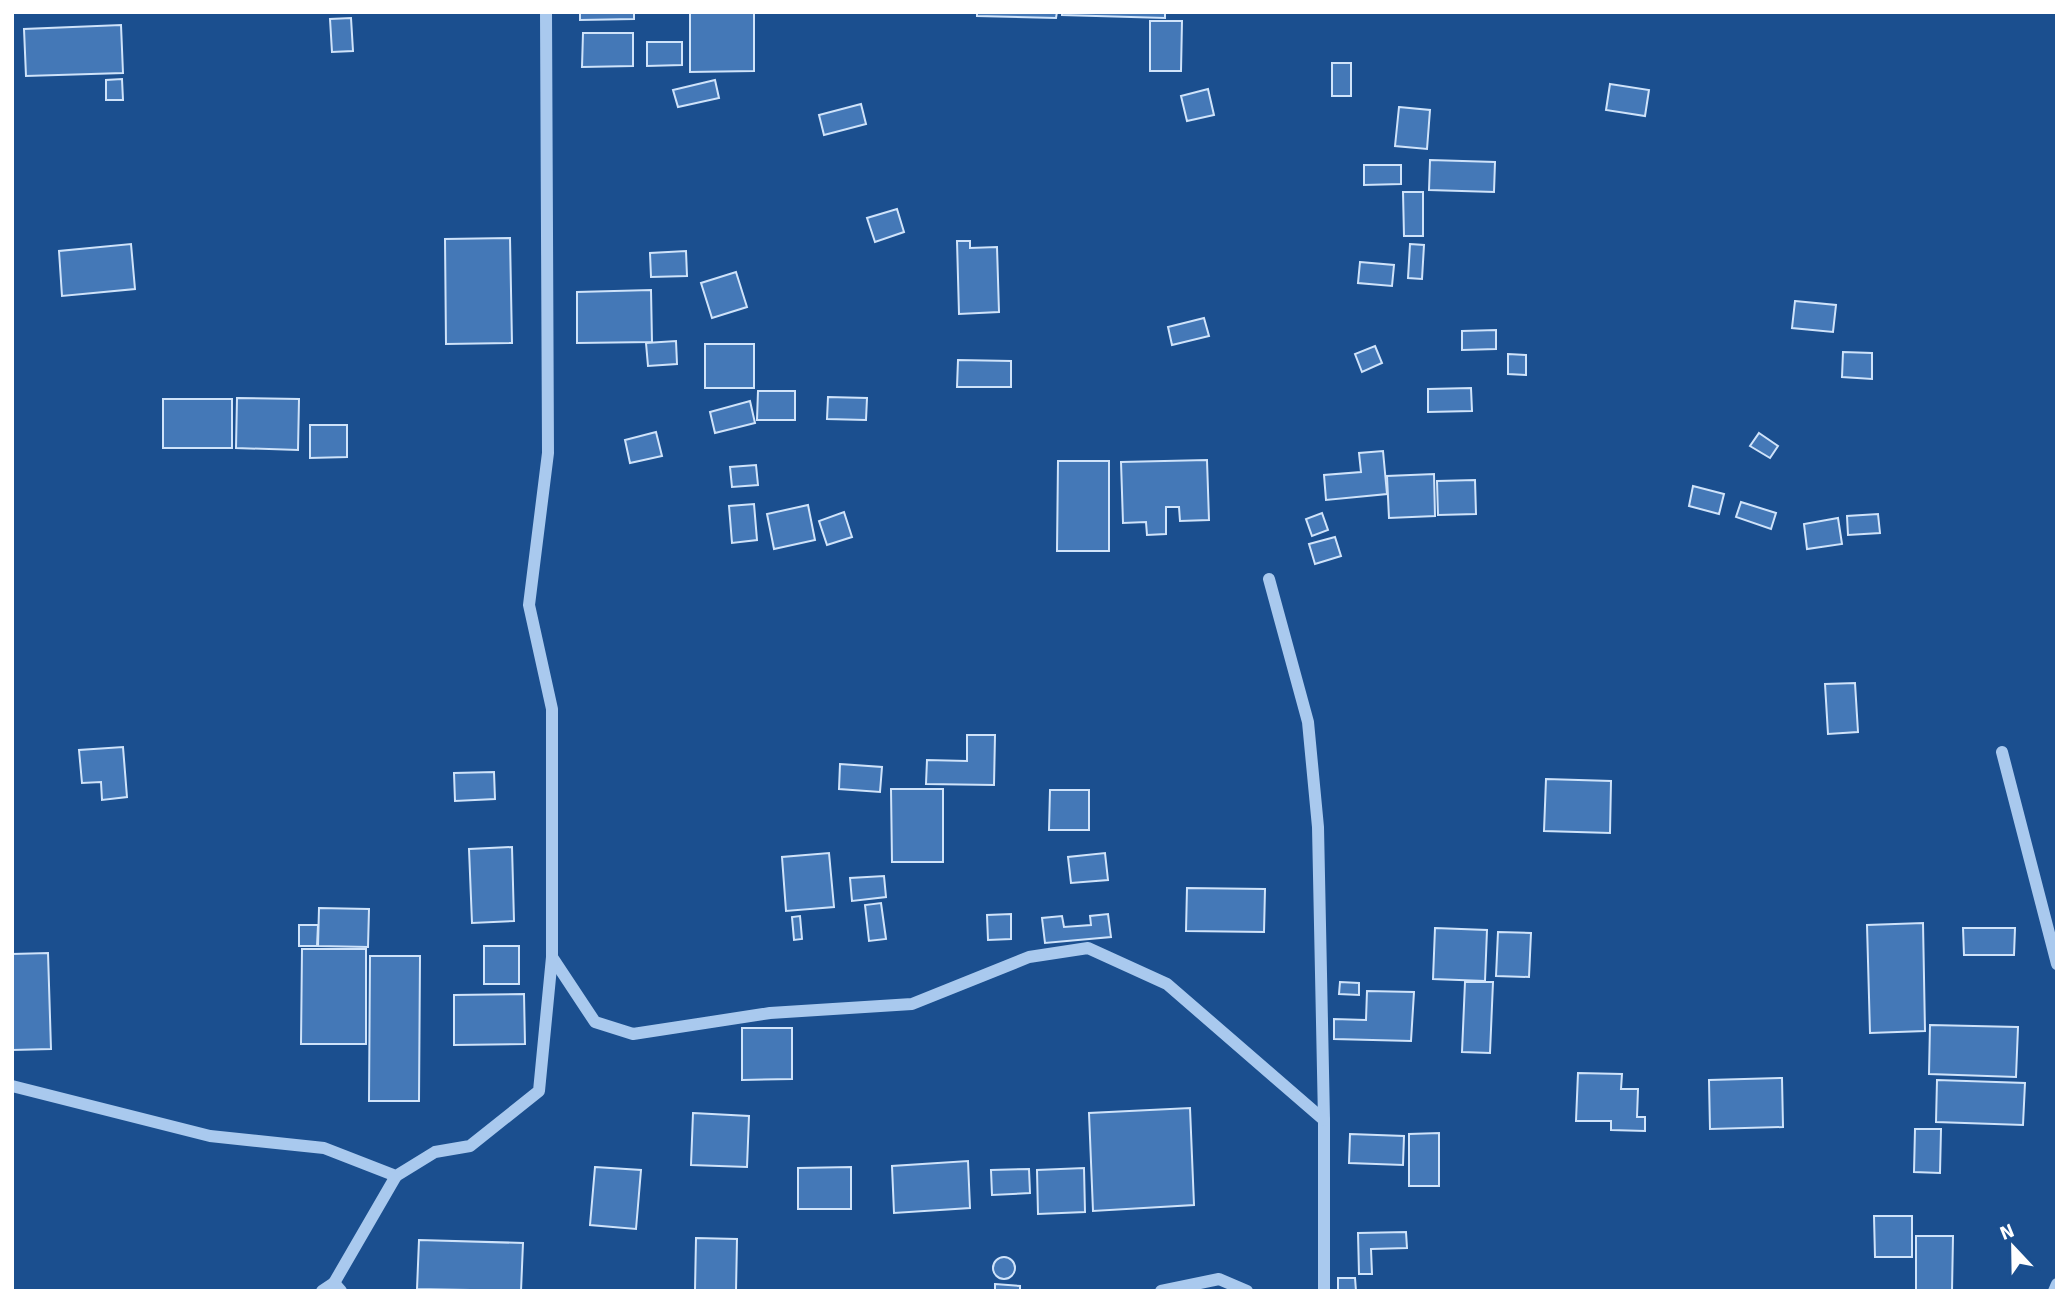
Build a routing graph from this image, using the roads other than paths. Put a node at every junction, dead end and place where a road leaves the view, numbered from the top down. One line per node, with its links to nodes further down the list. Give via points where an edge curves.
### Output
1 (546, 12): 4 (street, via 548,453 529,605 552,709)
2 (1269, 579): 7 (street, via 1308,722 1318,827)
3 (2002, 752): 5 (street)
4 (552, 957): 7 (street, via 595,1022 633,1034 770,1013 912,1004 1029,957 1088,948 1167,984); 8 (street, via 539,1091 470,1146 435,1153)
5 (2057, 964)
6 (12, 1086): 8 (street, via 210,1136 324,1148)
7 (1324, 1120): 14 (street)
8 (396, 1176): 10 (street)
9 (2057, 1284): 15 (street)
10 (338, 1287): 11 (street)
11 (322, 1291)
12 (1161, 1291): 13 (street, via 1219,1279)
13 (1247, 1291)
14 (1324, 1291)
15 (2054, 1291)

